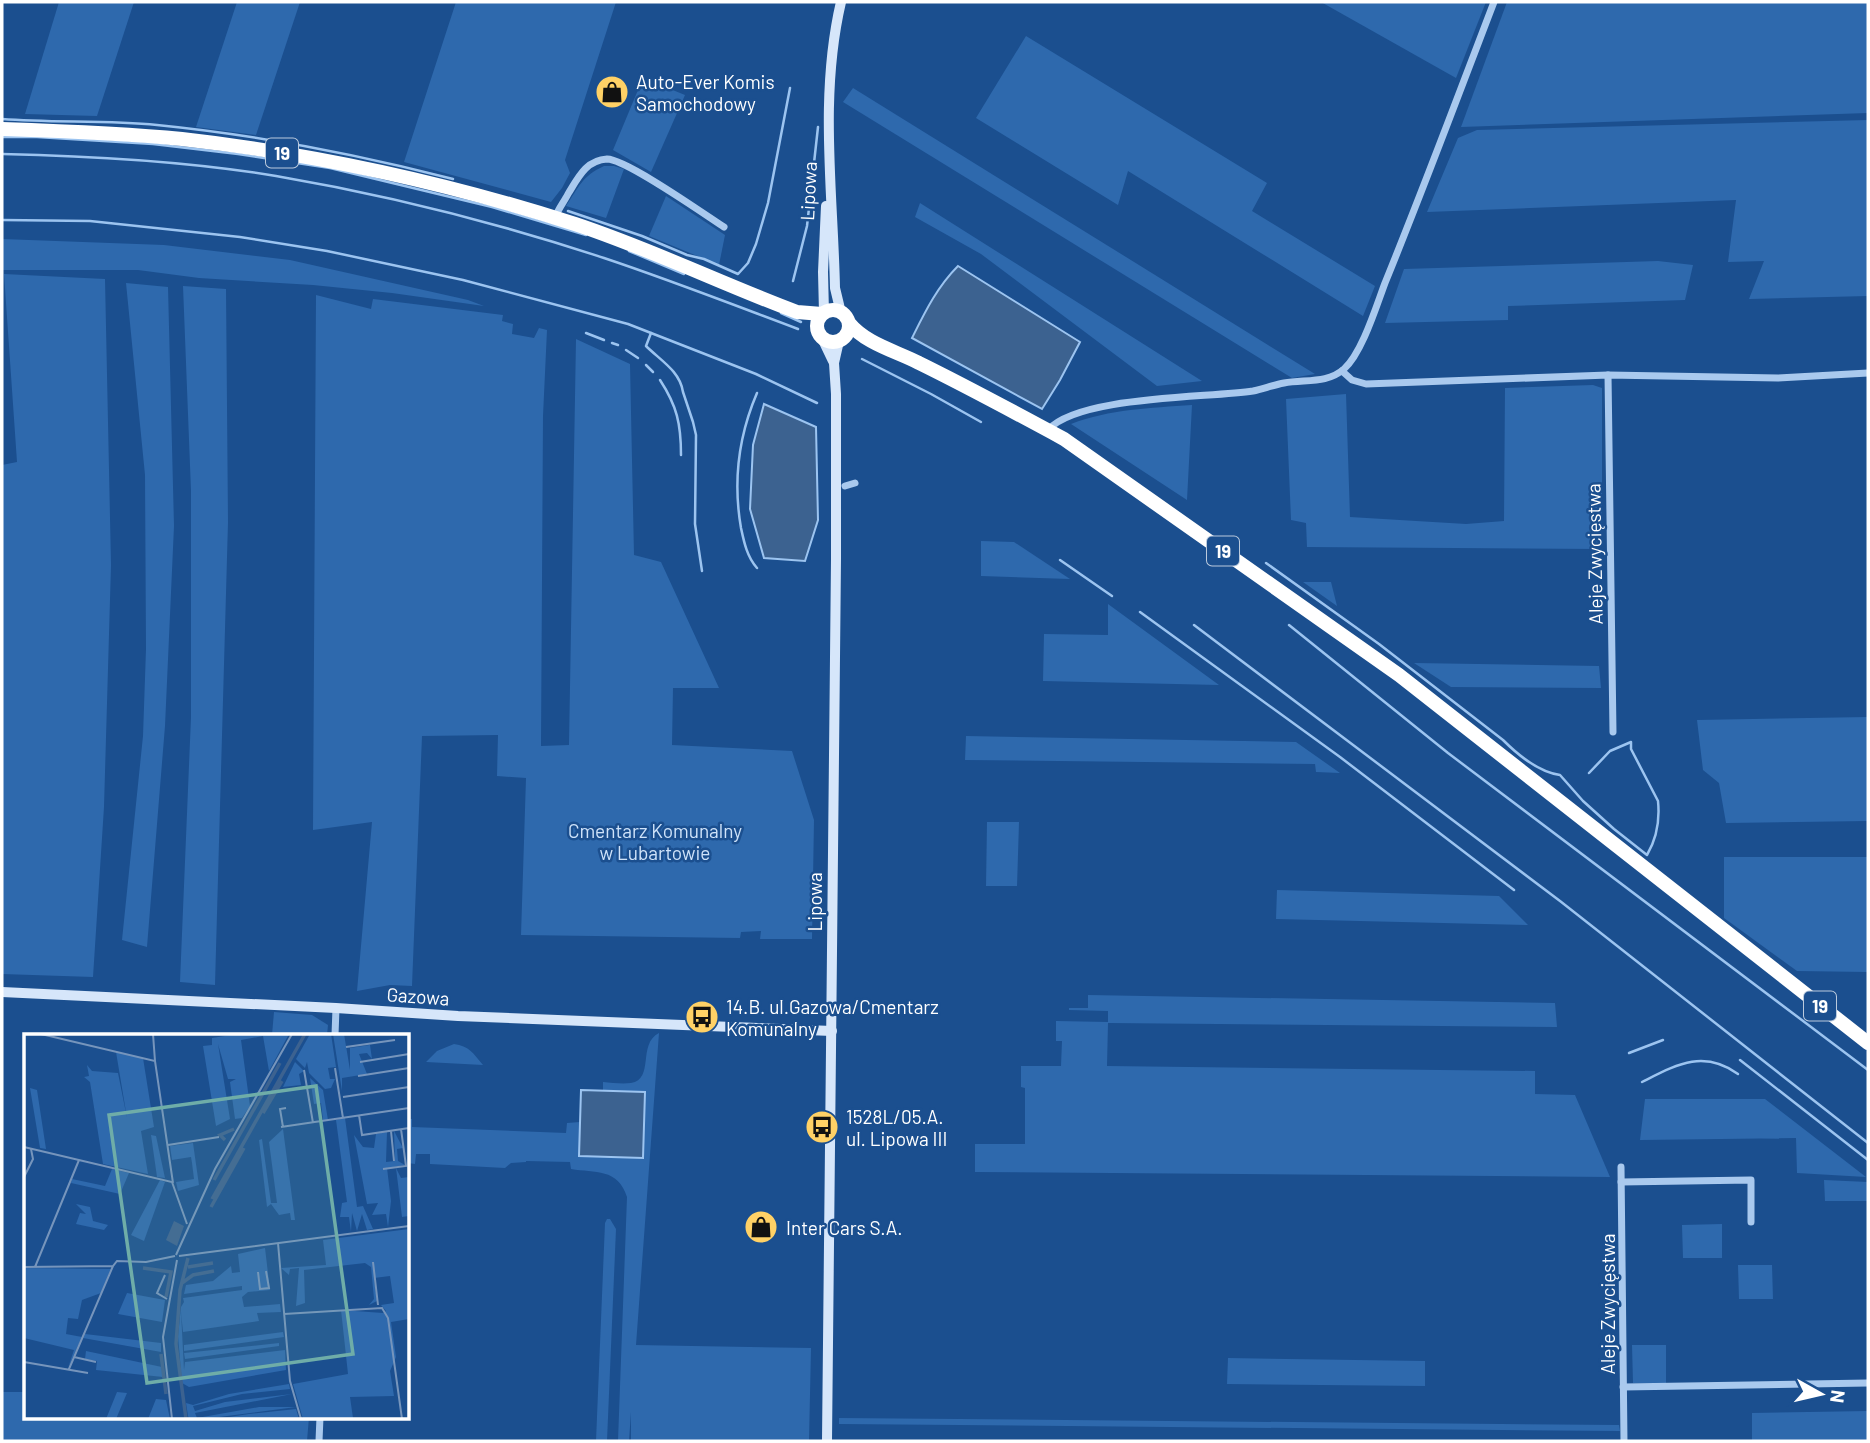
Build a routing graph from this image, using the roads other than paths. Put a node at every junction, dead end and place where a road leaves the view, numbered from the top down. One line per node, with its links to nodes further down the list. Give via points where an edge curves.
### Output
1 (841, 2): 4 (street, via 832,51)
2 (1494, 2): 10 (street, via 1359,349)
3 (2, 129): 5 (highway, 19, via 179,139 295,155)
4 (829, 150): 7 (street, Lipowa); 8 (street, Lipowa, via 835,288)
5 (555, 218): 6 (street, via 580,173 604,159 634,169); 7 (highway, 19, via 630,243)
6 (724, 227)
7 (821, 323): 8 (highway, via 833,310); 8 (highway, 19, via 832,342); 9 (street, Lipowa)
8 (844, 328): 9 (street, Lipowa); 13 (highway, 19)
9 (834, 363): 19 (street, Lipowa)
10 (1342, 371): 12 (street, via 1366,384); 13 (street, via 1319,380 1252,391 1100,407 1059,420)
11 (1868, 373): 12 (street, via 1778,378)
12 (1608, 375): 16 (street, Aleje Zwycięstwa)
13 (1048, 430): 21 (highway, 19, via 1399,675)
14 (855, 483): 15 (street)
15 (845, 486)
16 (1613, 732)
17 (2, 992): 18 (street, Gazowa)
18 (336, 1008): 19 (street, Gazowa); 20 (street)
19 (832, 1031): 29 (street, Lipowa)
20 (335, 1034)
21 (1868, 1043)
22 (1621, 1167): 23 (street, Aleje Zwycięstwa)
23 (1621, 1182): 24 (street, via 1751,1180); 26 (street, Aleje Zwycięstwa)
24 (1751, 1222)
25 (1868, 1384): 26 (street)
26 (1623, 1387): 30 (street, Aleje Zwycięstwa)
27 (320, 1418): 28 (street)
28 (319, 1441)
29 (827, 1441)
30 (1624, 1441)

